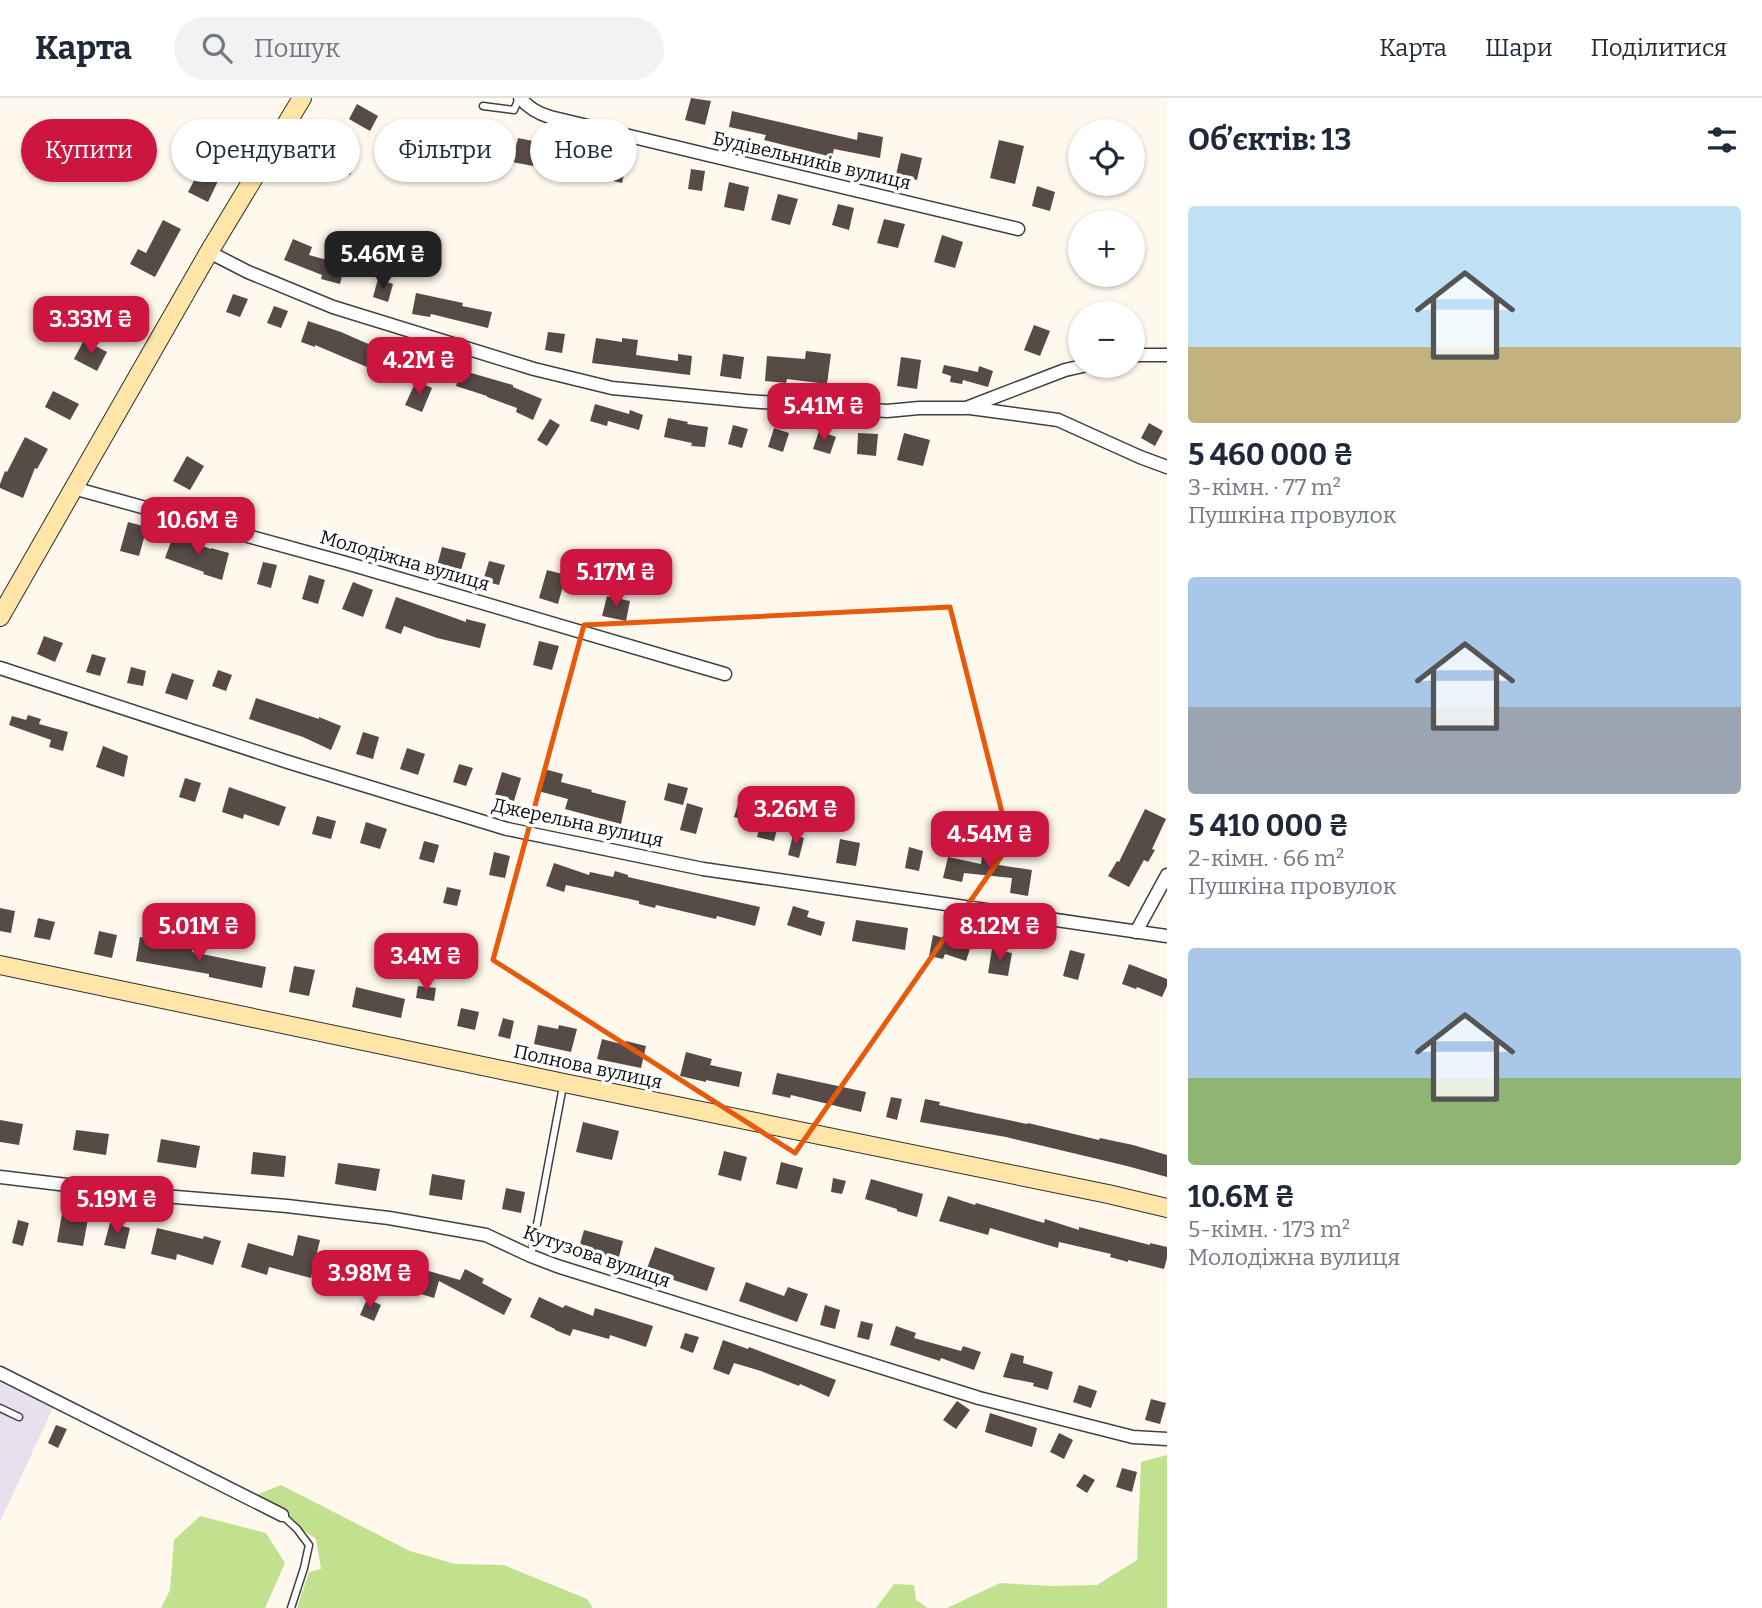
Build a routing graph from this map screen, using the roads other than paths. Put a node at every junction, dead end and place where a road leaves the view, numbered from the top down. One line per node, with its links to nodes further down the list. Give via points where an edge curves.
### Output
1 (302, 98): 5 (street)
2 (520, 98): 3 (lane, via 514,110); 4 (street, Будівельників вулиця, via 537,113 550,117)
3 (483, 106)
4 (1018, 229)
5 (209, 252): 9 (street, via 333,307 534,369 612,388 887,411); 11 (street)
6 (1145, 355): 7 (street)
7 (1167, 355)
8 (1068, 369): 9 (street)
9 (966, 408): 10 (street, via 1058,420)
10 (1167, 467)
11 (73, 488): 12 (street); 14 (street, Молодіжна вулиця)
12 (0, 617)
13 (0, 668): 16 (street, Джерельна вулиця, via 507,829 703,869)
14 (725, 674)
15 (1167, 875): 16 (street)
16 (1136, 932): 17 (street, Джерельна вулиця)
17 (1167, 936)
18 (0, 965): 19 (street, Полнова вулиця)
19 (564, 1083): 21 (street, Полнова вулиця); 22 (lane)
20 (0, 1177): 22 (street, Кутузова вулиця, via 389,1218 486,1235)
21 (1167, 1208)
22 (531, 1256): 26 (street, Кутузова вулиця, via 979,1398 1133,1437)
23 (0, 1373): 27 (street)
24 (0, 1408): 25 (lane)
25 (19, 1417)
26 (1167, 1439)
27 (282, 1515): 28 (lane, via 309,1545)
28 (291, 1608)

